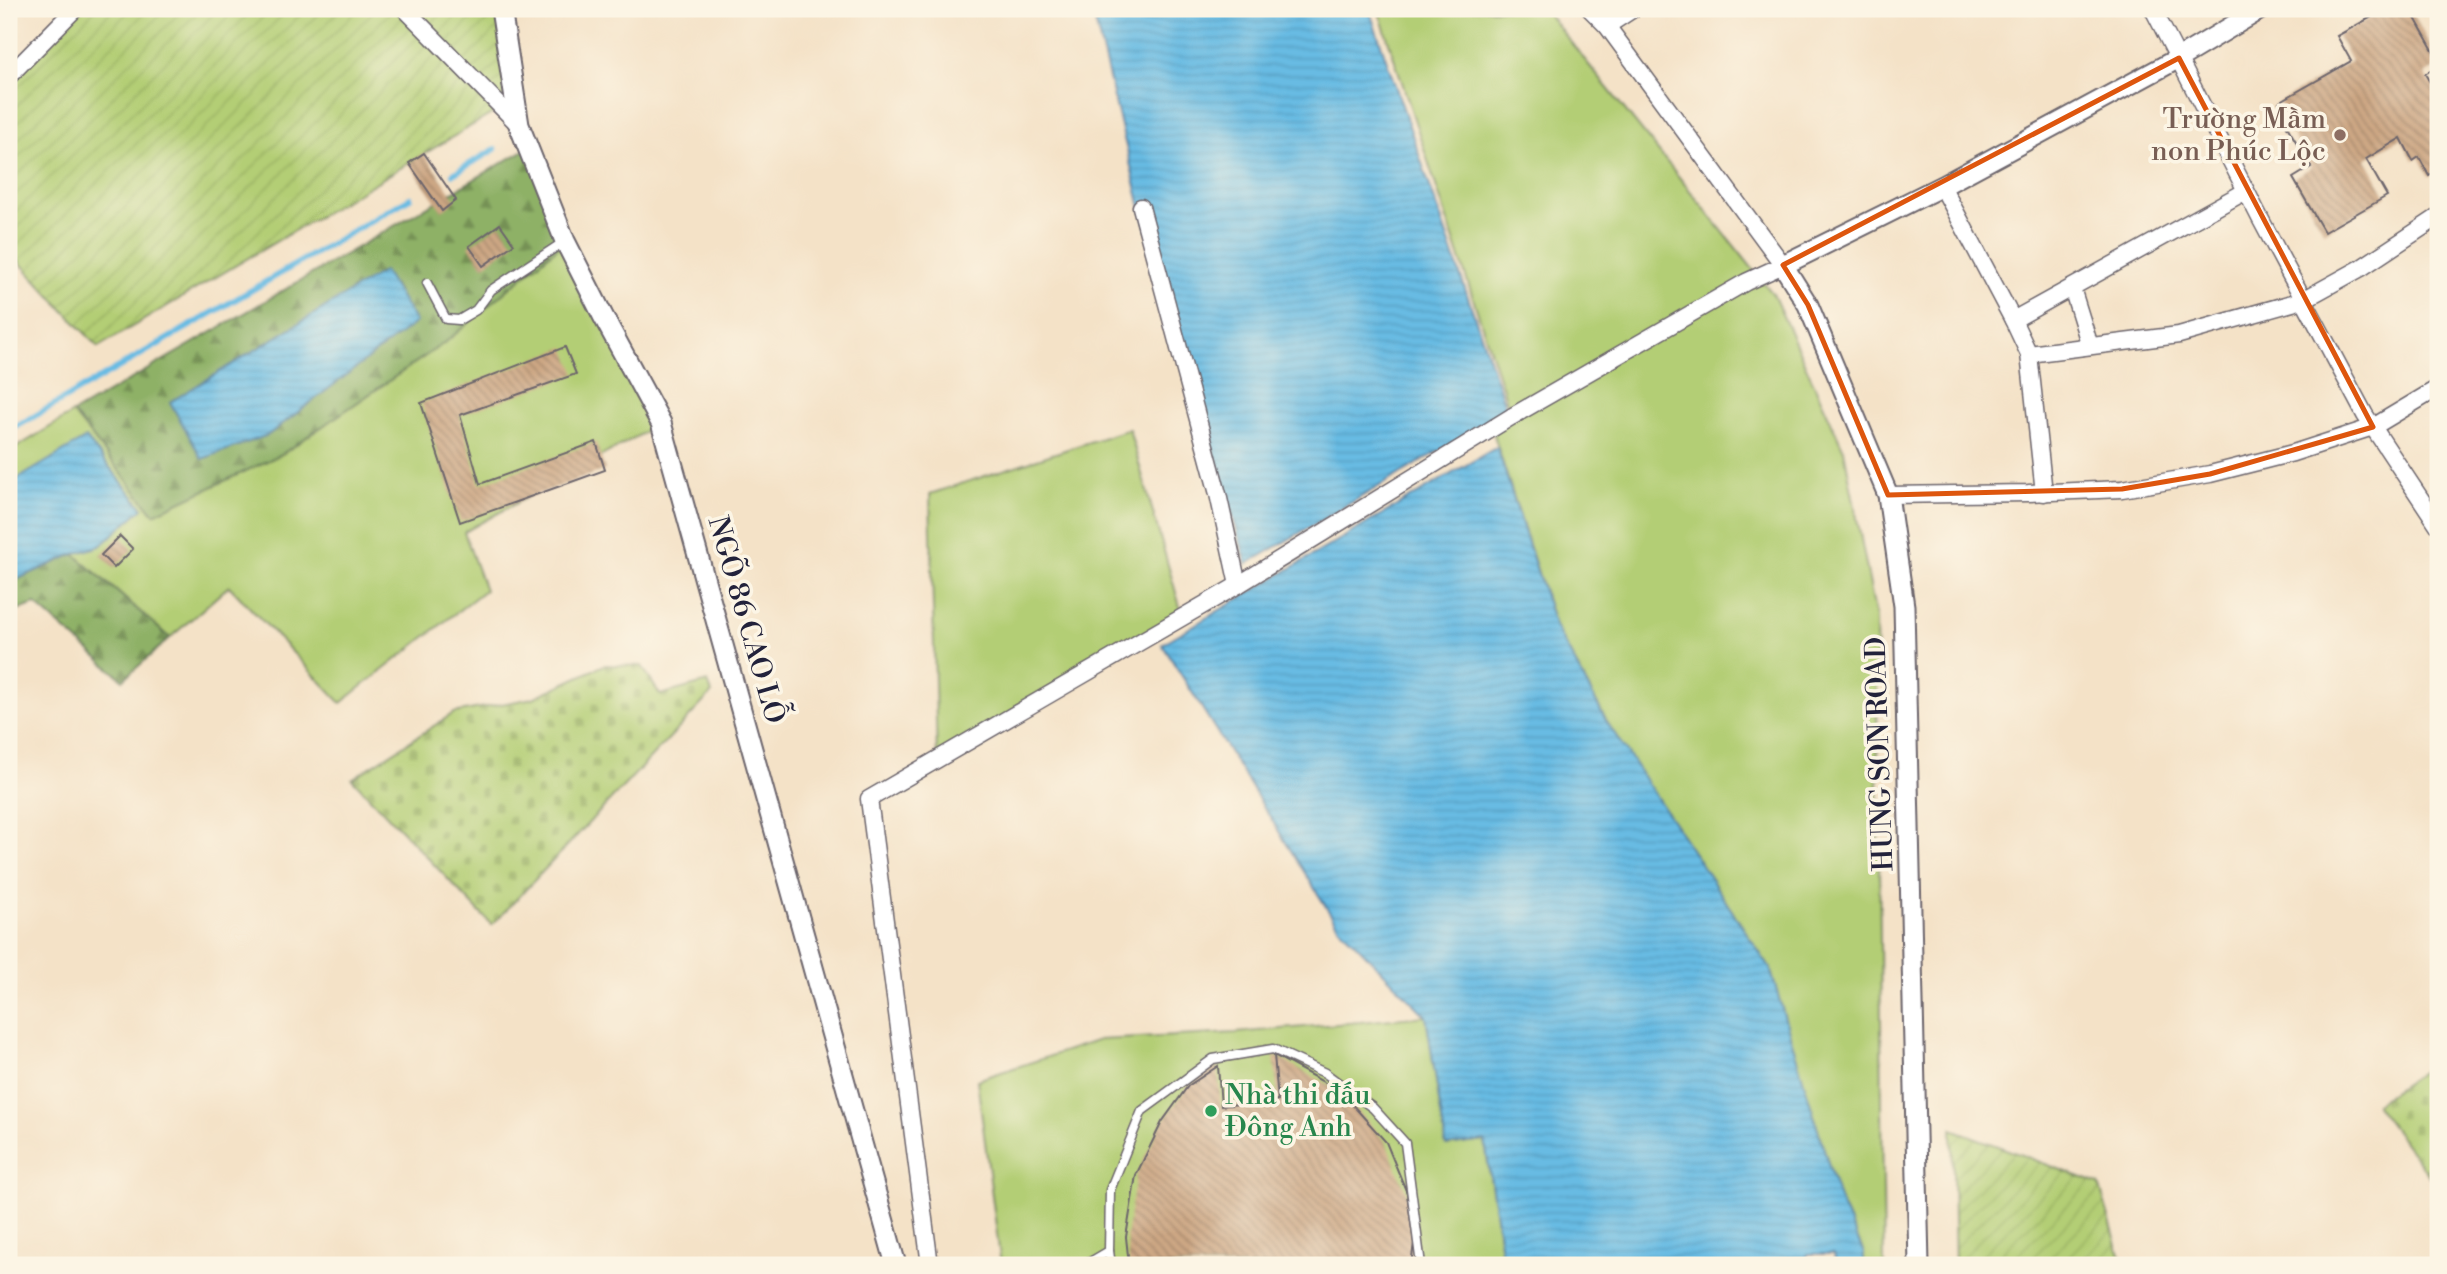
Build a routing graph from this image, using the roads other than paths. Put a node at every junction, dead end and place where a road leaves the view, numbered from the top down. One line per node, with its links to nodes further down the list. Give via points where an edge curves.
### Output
1 (75, 9): 10 (street)
2 (405, 9): 11 (street)
3 (500, 9): 11 (street, NGÕ 86 CAO LỖ)
4 (1590, 9): 8 (street)
5 (1633, 9): 8 (street)
6 (2153, 9): 9 (street)
7 (2261, 9): 9 (street)
8 (1607, 26): 17 (street)
9 (2179, 58): 12 (street); 13 (street)
10 (9, 76)
11 (519, 125): 16 (street, NGÕ 86 CAO LỖ)
12 (1942, 186): 17 (street); 21 (street)
13 (2246, 191): 19 (street); 20 (street)
14 (1141, 207): 29 (street)
15 (2438, 217): 20 (street)
16 (565, 241): 18 (lane, via 491,290 476,310 459,320 446,319); 31 (street, NGÕ 86 CAO LỖ, via 661,423)
17 (1783, 265): 27 (street, HUNG SON ROAD, via 1808,305); 29 (street, via 1511,417)
18 (427, 283)
19 (2072, 288): 21 (street); 22 (street)
20 (2303, 300): 22 (street, via 2179,335); 25 (street)
21 (2013, 320): 23 (street)
22 (2090, 346): 23 (street)
23 (2029, 354): 26 (street)
24 (2438, 388): 25 (street)
25 (2373, 427): 26 (street, via 2210,474 2122,489); 28 (street)
26 (2044, 493): 27 (street)
27 (1888, 495): 36 (street, HUNG SON ROAD, via 1904,606)
28 (2438, 526)
29 (1238, 585): 32 (street, via 869,799)
30 (1109, 1251): 33 (lane); 34 (lane); 35 (lane, via 1110,1190 1142,1111 1213,1059 1273,1049 1325,1073 1373,1108 1405,1143)
31 (895, 1265)
32 (930, 1265)
33 (1085, 1265)
34 (1111, 1265)
35 (1421, 1265)
36 (1919, 1265)

